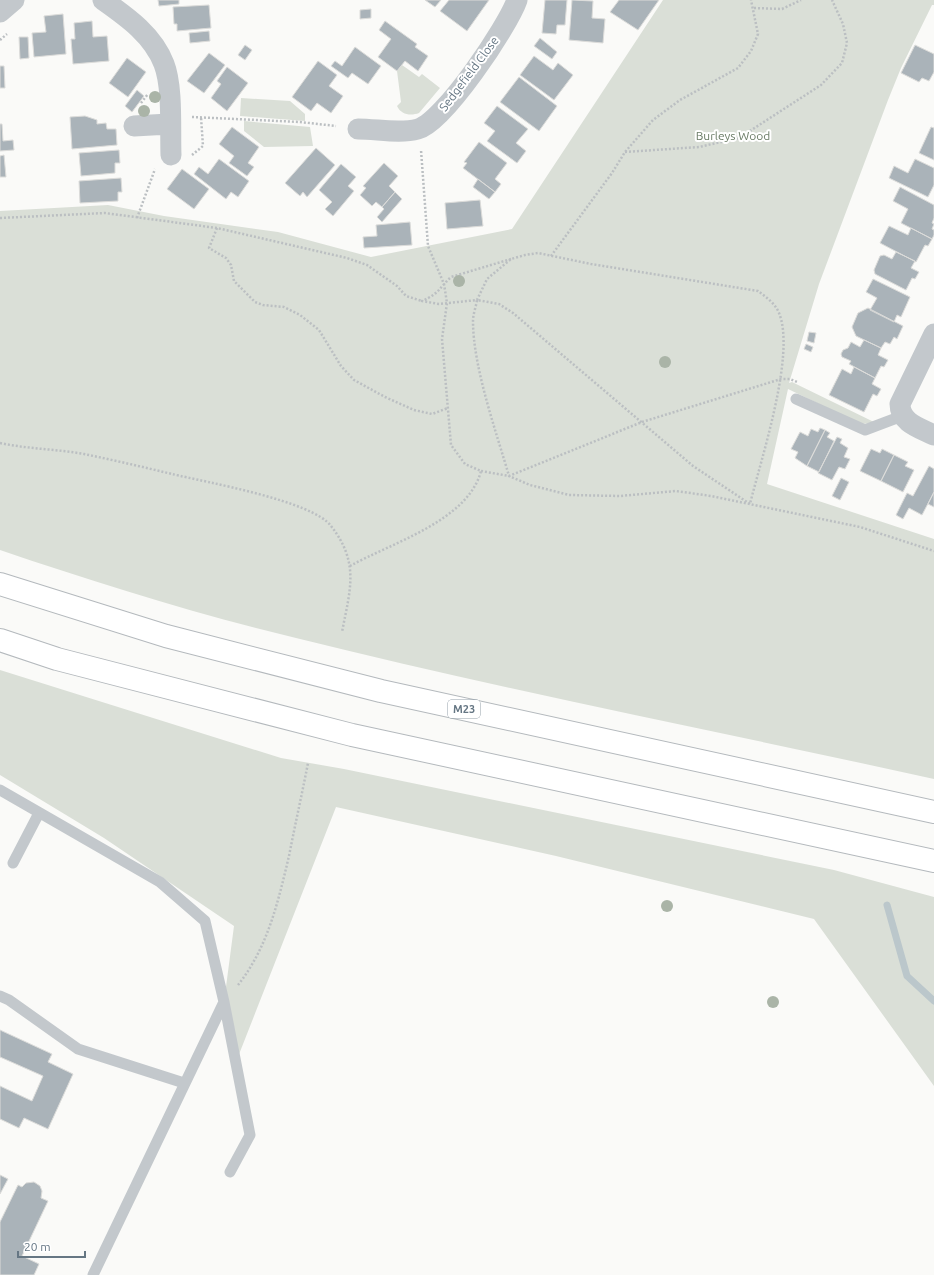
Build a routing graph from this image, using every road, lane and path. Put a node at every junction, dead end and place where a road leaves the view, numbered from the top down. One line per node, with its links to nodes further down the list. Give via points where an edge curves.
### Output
1 (14, 0): 8 (street)
2 (103, 0): 9 (street, via 134,23 160,56 167,77)
3 (517, 0): 12 (street, Sedgefield Close, via 509,19 446,108 436,118)
4 (751, 0): 7 (path)
5 (801, 0): 7 (path, via 782,9)
6 (832, 0): 13 (path, via 843,24 847,43 842,63 821,85 739,138 699,147)
7 (754, 8): 13 (path, via 758,34 751,51 738,68 680,100 652,120)
8 (0, 12)
9 (169, 121): 10 (street); 11 (path, via 211,117); 14 (street)
10 (134, 126)
11 (358, 128): 12 (street, Sedgefield Close, via 406,131)
12 (419, 128): 19 (path, via 428,246)
13 (625, 152): 17 (path)
14 (171, 155)
15 (0, 218): 16 (path, via 106,213)
16 (217, 228): 21 (path, via 347,258 367,265 397,286 406,296); 27 (path, via 210,248 226,258 231,265 234,281 255,302 284,307 300,315 319,330 341,366 354,380 385,398 414,410 432,414)
17 (551, 256): 18 (path, via 531,254); 24 (path, via 758,291 770,300 778,312 783,329)
18 (511, 259): 19 (path, via 459,273); 20 (path, via 487,280)
19 (444, 284): 21 (path, via 439,292); 22 (path)
20 (477, 300): 22 (path); 29 (path, via 499,304 513,313); 33 (path, via 473,320 482,380)
21 (422, 301): 22 (path)
22 (447, 303): 27 (path, via 442,339)
23 (934, 334): 28 (street, via 902,397)
24 (781, 379): 25 (path); 29 (path); 34 (path)
25 (790, 379)
26 (796, 399): 28 (lane, via 865,430)
27 (448, 408): 32 (path, via 451,445 465,464)
28 (902, 416): 30 (street)
29 (642, 422): 33 (path); 34 (path, via 693,466)
30 (934, 435)
31 (0, 443): 36 (path, via 83,454 263,495 310,511 331,524 344,546)
32 (481, 471): 33 (path); 36 (path, via 471,494 454,510 436,523)
33 (509, 476): 34 (path, via 530,485 569,494 620,496 676,492)
34 (750, 504): 35 (path, via 860,527)
35 (934, 552)
36 (350, 566): 38 (path, via 352,581)
37 (0, 584): 42 (highway, M23, via 166,636 381,691)
38 (342, 632)
39 (0, 640): 44 (highway, via 57,659 352,735)
40 (308, 763): 47 (path, via 281,893 269,932 244,977)
41 (0, 790): 43 (lane)
42 (934, 812)
43 (39, 813): 45 (lane); 47 (lane, via 160,882 205,921)
44 (934, 861)
45 (13, 864)
46 (0, 996): 48 (lane, via 78,1049)
47 (224, 1002): 48 (lane); 49 (lane, via 250,1135)
48 (184, 1083): 50 (lane)
49 (230, 1172)
50 (93, 1275)

